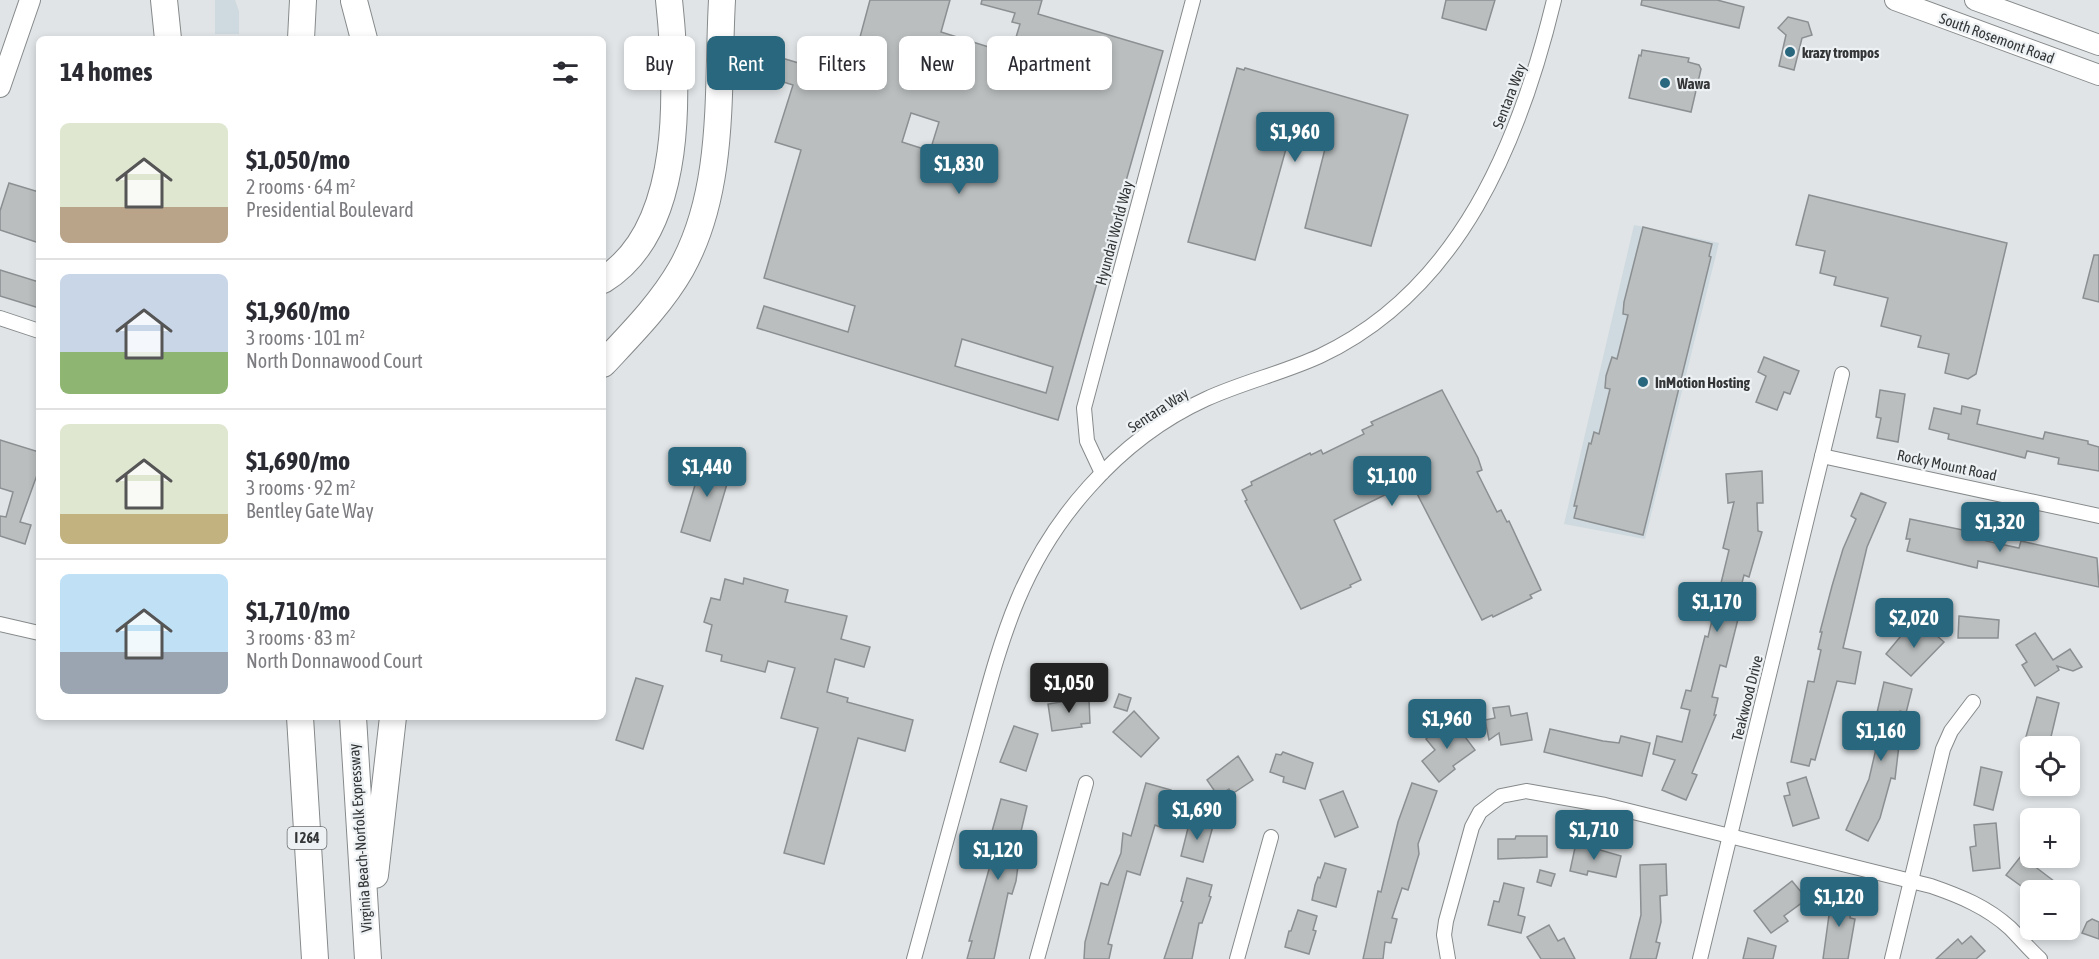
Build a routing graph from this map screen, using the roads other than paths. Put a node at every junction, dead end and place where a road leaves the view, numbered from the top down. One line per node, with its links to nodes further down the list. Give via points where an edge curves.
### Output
1 (30, 0): 17 (main road)
2 (165, 0): 11 (highway)
3 (303, 0): 12 (highway)
4 (669, 0): 18 (highway, via 673,95 662,199 645,237 631,256)
5 (722, 0): 21 (highway, via 718,110 706,209 668,289)
6 (1193, 0): 24 (street, Hyundai World Way, via 1084,408 1087,441)
7 (1554, 0): 24 (street, Sentara Way, via 1534,77 1485,197 1462,234 1400,303 1345,343 1183,411)
8 (1895, 0): 16 (main road, South Rosemont Road)
9 (1975, 0): 15 (main road, South Rosemont Road)
10 (354, 1): 13 (highway); 14 (highway)
11 (168, 36)
12 (301, 36)
13 (352, 36)
14 (363, 36)
15 (2099, 45)
16 (2099, 75)
17 (0, 87)
18 (606, 277)
19 (0, 318): 20 (street)
20 (36, 330)
21 (606, 361)
22 (1842, 374): 23 (street, Teakwood Drive)
23 (1822, 456): 25 (street, Rocky Mount Road); 36 (street, Teakwood Drive)
24 (1102, 473): 40 (street, Sentara Way, via 1038,554 1008,621)
25 (2099, 516)
26 (0, 624): 27 (street)
27 (36, 632)
28 (1973, 702): 37 (street, via 1943,749)
29 (294, 720): 33 (highway)
30 (300, 720): 33 (highway, I 264)
31 (352, 720): 38 (highway, Virginia Beach-Norfolk Expressway)
32 (393, 720): 38 (highway)
33 (304, 782): 39 (highway, I 264)
34 (1086, 783): 41 (street)
35 (1271, 837): 42 (street)
36 (1730, 837): 37 (street); 43 (street, via 1552,794 1526,791 1501,796 1488,804 1472,827 1446,921); 44 (street, Teakwood Drive)
37 (1911, 881): 45 (street); 46 (street, via 1964,898 1988,911)
38 (367, 956)
39 (315, 959)
40 (914, 959)
41 (1037, 959)
42 (1237, 959)
43 (1448, 959)
44 (1700, 959)
45 (1892, 959)
46 (2040, 959)

